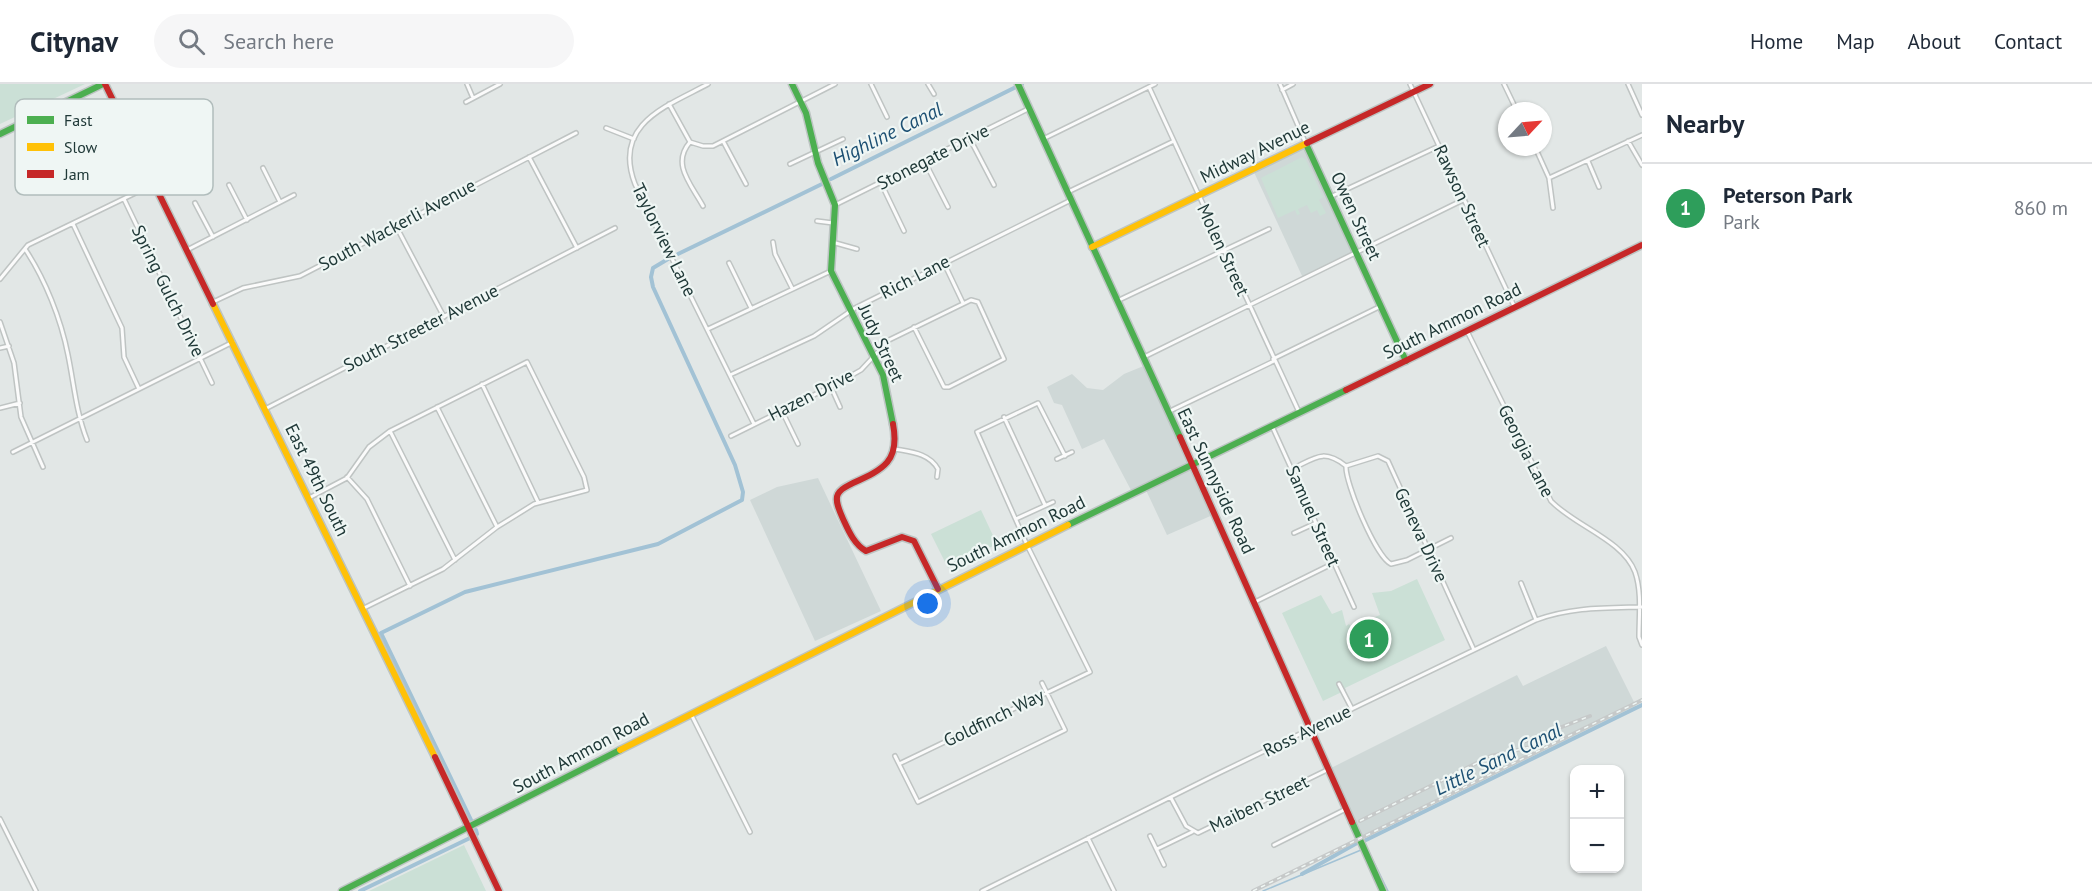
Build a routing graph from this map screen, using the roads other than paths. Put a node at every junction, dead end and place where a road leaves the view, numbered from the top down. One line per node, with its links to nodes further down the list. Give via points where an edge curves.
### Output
1 (104, 84): 22 (street); 23 (street, East 49th South)
2 (467, 84): 21 (street)
3 (500, 84): 21 (street)
4 (708, 84): 27 (street, Taylorview Lane)
5 (792, 84): 25 (street, Judy Street)
6 (835, 84): 25 (street)
7 (871, 84): 30 (street)
8 (928, 84): 20 (street)
9 (1155, 84): 17 (street)
10 (1280, 84): 18 (street, Owen Street)
11 (1293, 84): 18 (street)
12 (1410, 84): 19 (street, Rawson Street)
13 (1430, 84): 19 (street, Midway Avenue)
14 (1504, 84): 26 (street)
15 (1628, 84): 29 (street)
16 (1019, 85): 28 (street, East Sunnyside Road)
17 (1149, 87): 39 (street); 42 (street, Molen Street)
18 (1282, 90): 44 (street, Owen Street)
19 (1414, 92): 44 (street, Midway Avenue); 45 (street, Rawson Street)
20 (933, 94)
21 (473, 98): 24 (street)
22 (73, 99)
23 (112, 99)
24 (466, 102)
25 (800, 102): 41 (street); 46 (street, Judy Street)
26 (1513, 102)
27 (669, 104): 36 (street, Taylorview Lane, via 649,116); 40 (street)
28 (1030, 108): 38 (street, Stonegate Drive); 39 (street, East Sunnyside Road)
29 (1642, 115)
30 (887, 117)
31 (15, 127): 34 (street)
32 (606, 128): 36 (street)
33 (576, 133): 48 (street, South Wackerli Avenue)
34 (0, 134)
35 (1642, 135): 43 (street)
36 (634, 139): 110 (street, Taylorview Lane, via 631,173)
37 (843, 139): 46 (street)
38 (970, 139): 50 (street, Stonegate Drive); 57 (street)
39 (1043, 139): 60 (street, East Sunnyside Road)
40 (690, 141): 41 (street, via 713,146); 72 (street, via 681,162)
41 (723, 141): 56 (street)
42 (1174, 141): 60 (street); 64 (street, Molen Street)
43 (1628, 141): 49 (street); 52 (street)
44 (1306, 144): 64 (street, Midway Avenue); 65 (street, Owen Street)
45 (1438, 146): 65 (street); 68 (street, Rawson Street)
46 (815, 152): 51 (street); 71 (street, Judy Street)
47 (1539, 156): 54 (street)
48 (530, 157): 79 (street, South Wackerli Avenue); 88 (street)
49 (1588, 161): 54 (street); 59 (street)
50 (925, 162): 55 (street, Stonegate Drive); 73 (street)
51 (790, 164)
52 (1642, 165)
53 (263, 168): 69 (street)
54 (1549, 178): 74 (street)
55 (881, 183): 71 (street, Stonegate Drive); 82 (street)
56 (746, 184)
57 (994, 184)
58 (229, 185): 75 (street)
59 (1599, 187)
60 (1068, 192): 67 (street, East Sunnyside Road)
61 (132, 195): 66 (street)
62 (160, 195): 91 (street, East 49th South)
63 (294, 195): 69 (street)
64 (1199, 196): 87 (street, Midway Avenue); 92 (street, Molen Street)
65 (1330, 197): 93 (street, Owen Street)
66 (124, 199): 78 (street); 116 (street, Spring Gulch Drive)
67 (1071, 200): 87 (street, East Sunnyside Road); 95 (street, Rich Lane)
68 (1463, 200): 93 (street); 105 (street, Rawson Street)
69 (280, 202): 75 (street)
70 (195, 203): 83 (street)
71 (835, 205): 77 (street, Judy Street)
72 (703, 206)
73 (948, 207)
74 (1553, 208)
75 (247, 220): 83 (street)
76 (817, 221): 77 (street)
77 (835, 223): 85 (street, Judy Street)
78 (73, 224): 89 (street); 124 (street, via 122,328 124,357)
79 (396, 226): 100 (street, South Wackerli Avenue, via 300,276 243,288); 107 (street)
80 (615, 228): 88 (street, South Streeter Avenue)
81 (1269, 230): 92 (street)
82 (904, 231)
83 (213, 237): 91 (street)
84 (773, 242): 98 (street)
85 (832, 242): 90 (street); 96 (street, Judy Street)
86 (1642, 246): 105 (street, South Ammon Road)
87 (1092, 247): 99 (street, East Sunnyside Road)
88 (577, 248): 107 (street, South Streeter Avenue)
89 (25, 249): 97 (street); 134 (street, via 54,308 68,353)
90 (856, 249)
91 (188, 250): 100 (street, East 49th South)
92 (1224, 250): 99 (street); 102 (street, Molen Street)
93 (1356, 252): 102 (street); 103 (street, Owen Street)
94 (729, 263): 104 (street)
95 (944, 263): 101 (street); 106 (street, Rich Lane)
96 (831, 271): 98 (street); 106 (street, Judy Street)
97 (0, 279)
98 (792, 288): 104 (street)
99 (1117, 301): 117 (street, East Sunnyside Road)
100 (213, 302): 112 (street, East 49th South)
101 (963, 303): 109 (street, Hazen Drive); 109 (street, via 978,302 1004,355 1002,362 944,387)
102 (1248, 304): 117 (street); 118 (street, Molen Street)
103 (1381, 306): 118 (street); 119 (street, Owen Street)
104 (751, 308): 110 (street)
105 (1515, 308): 111 (street, South Ammon Road)
106 (850, 310): 115 (street, Judy Street); 120 (street, Rich Lane, via 814,336)
107 (444, 317): 129 (street, South Streeter Avenue)
108 (0, 322): 113 (street)
109 (914, 327): 115 (street, Hazen Drive, via 889,340)
110 (708, 329): 120 (street, Taylorview Lane)
111 (1467, 331): 119 (street, South Ammon Road); 171 (street, Georgia Lane, via 1551,501 1566,516 1626,556 1637,579)
112 (233, 342): 116 (street); 129 (street, East 49th South)
113 (9, 346): 114 (street); 125 (street)
114 (0, 348)
115 (874, 357): 123 (street, Hazen Drive, via 861,370); 142 (street, Judy Street, via 889,398)
116 (200, 358): 121 (street, Spring Gulch Drive); 124 (street)
117 (1143, 358): 131 (street, East Sunnyside Road)
118 (1274, 360): 131 (street); 132 (street, Molen Street)
119 (1406, 361): 132 (street, South Ammon Road)
120 (730, 375): 135 (street, Taylorview Lane)
121 (212, 383)
122 (482, 384): 126 (street); 154 (street); 154 (street, via 527,362 584,477 587,490)
123 (831, 387): 127 (street); 130 (street, Hazen Drive)
124 (139, 389): 134 (street)
125 (20, 403): 128 (street); 140 (street)
126 (437, 407): 137 (street); 159 (street)
127 (840, 407)
128 (0, 408)
129 (266, 409): 153 (street, East 49th South)
130 (782, 411): 135 (street, Hazen Drive); 141 (street)
131 (1168, 412): 147 (street, East Sunnyside Road)
132 (1299, 412): 136 (street, South Ammon Road)
133 (1004, 417): 145 (street, via 1038,403); 156 (street); 157 (street, via 977,432)
134 (79, 419): 139 (street); 140 (street)
135 (754, 424): 138 (street, Hazen Drive)
136 (1272, 425): 147 (street, South Ammon Road); 150 (street, Samuel Street)
137 (390, 431): 151 (street, via 369,447); 164 (street)
138 (731, 436)
139 (87, 440)
140 (31, 443): 143 (street); 149 (street)
141 (798, 444)
142 (895, 449): 152 (street, via 931,460 938,469); 168 (street, via 880,470 842,489 837,504 862,549 872,550 902,537 914,541)
143 (13, 452)
144 (1072, 452): 145 (street)
145 (1065, 456): 146 (street)
146 (1057, 459)
147 (1192, 463): 162 (street, South Ammon Road); 169 (street, East Sunnyside Road)
148 (1346, 466): 150 (street, via 1329,455 1320,455); 163 (street, Geneva Drive, via 1378,456 1388,461); 163 (street, via 1348,482 1383,559 1398,564)
149 (43, 467)
150 (1292, 469): 158 (street, Samuel Street)
151 (347, 477): 153 (street); 167 (street, via 367,499)
152 (937, 477)
153 (309, 498): 172 (street, East 49th South)
154 (539, 502): 159 (street)
155 (1053, 502): 156 (street)
156 (1046, 505): 157 (street)
157 (1016, 519): 162 (street)
158 (1316, 523): 160 (street); 165 (street, Samuel Street)
159 (497, 527): 164 (street)
160 (1294, 533)
161 (1451, 538): 163 (street)
162 (1028, 545): 168 (street, South Ammon Road); 178 (street, Goldfinch Way, via 1090,672)
163 (1427, 549): 175 (street, Geneva Drive)
164 (455, 560): 167 (street)
165 (1334, 563): 169 (street); 170 (street, Samuel Street)
166 (1521, 583): 173 (street)
167 (410, 586): 172 (street)
168 (938, 589): 180 (street, South Ammon Road)
169 (1254, 602): 181 (street, East Sunnyside Road)
170 (1354, 607)
171 (1641, 607): 173 (street, Ross Avenue, via 1594,607); 174 (street, Georgia Lane)
172 (364, 608): 188 (street, East 49th South)
173 (1536, 620): 175 (street, Ross Avenue)
174 (1642, 645)
175 (1474, 650): 179 (street, Ross Avenue)
176 (1042, 683): 178 (street)
177 (1339, 684): 179 (street)
178 (1047, 693): 183 (street, Goldfinch Way); 183 (street, via 1065,730 918,802)
179 (1352, 709): 181 (street, Ross Avenue)
180 (690, 712): 188 (street, South Ammon Road); 189 (street)
181 (1311, 730): 184 (street, East Sunnyside Road); 185 (street, Ross Avenue)
182 (895, 756): 183 (street)
183 (899, 764)
184 (1329, 769): 186 (street, East Sunnyside Road); 190 (street, Maiben Street, via 1209,830)
185 (1171, 798): 190 (street, Maiben Street); 192 (street, Ross Avenue)
186 (1346, 809): 193 (street); 201 (street, East Sunnyside Road)
187 (0, 819): 197 (street)
188 (470, 829): 196 (street, South Ammon Road); 198 (street, East 49th South)
189 (750, 832)
190 (1192, 832): 194 (street)
191 (1150, 836): 194 (street)
192 (1088, 838): 199 (street, Ross Avenue); 200 (street)
193 (1274, 845)
194 (1157, 849): 195 (street)
195 (1164, 865)
196 (347, 890)
197 (36, 891)
198 (499, 891)
199 (982, 891)
200 (1114, 891)
201 (1383, 891)

